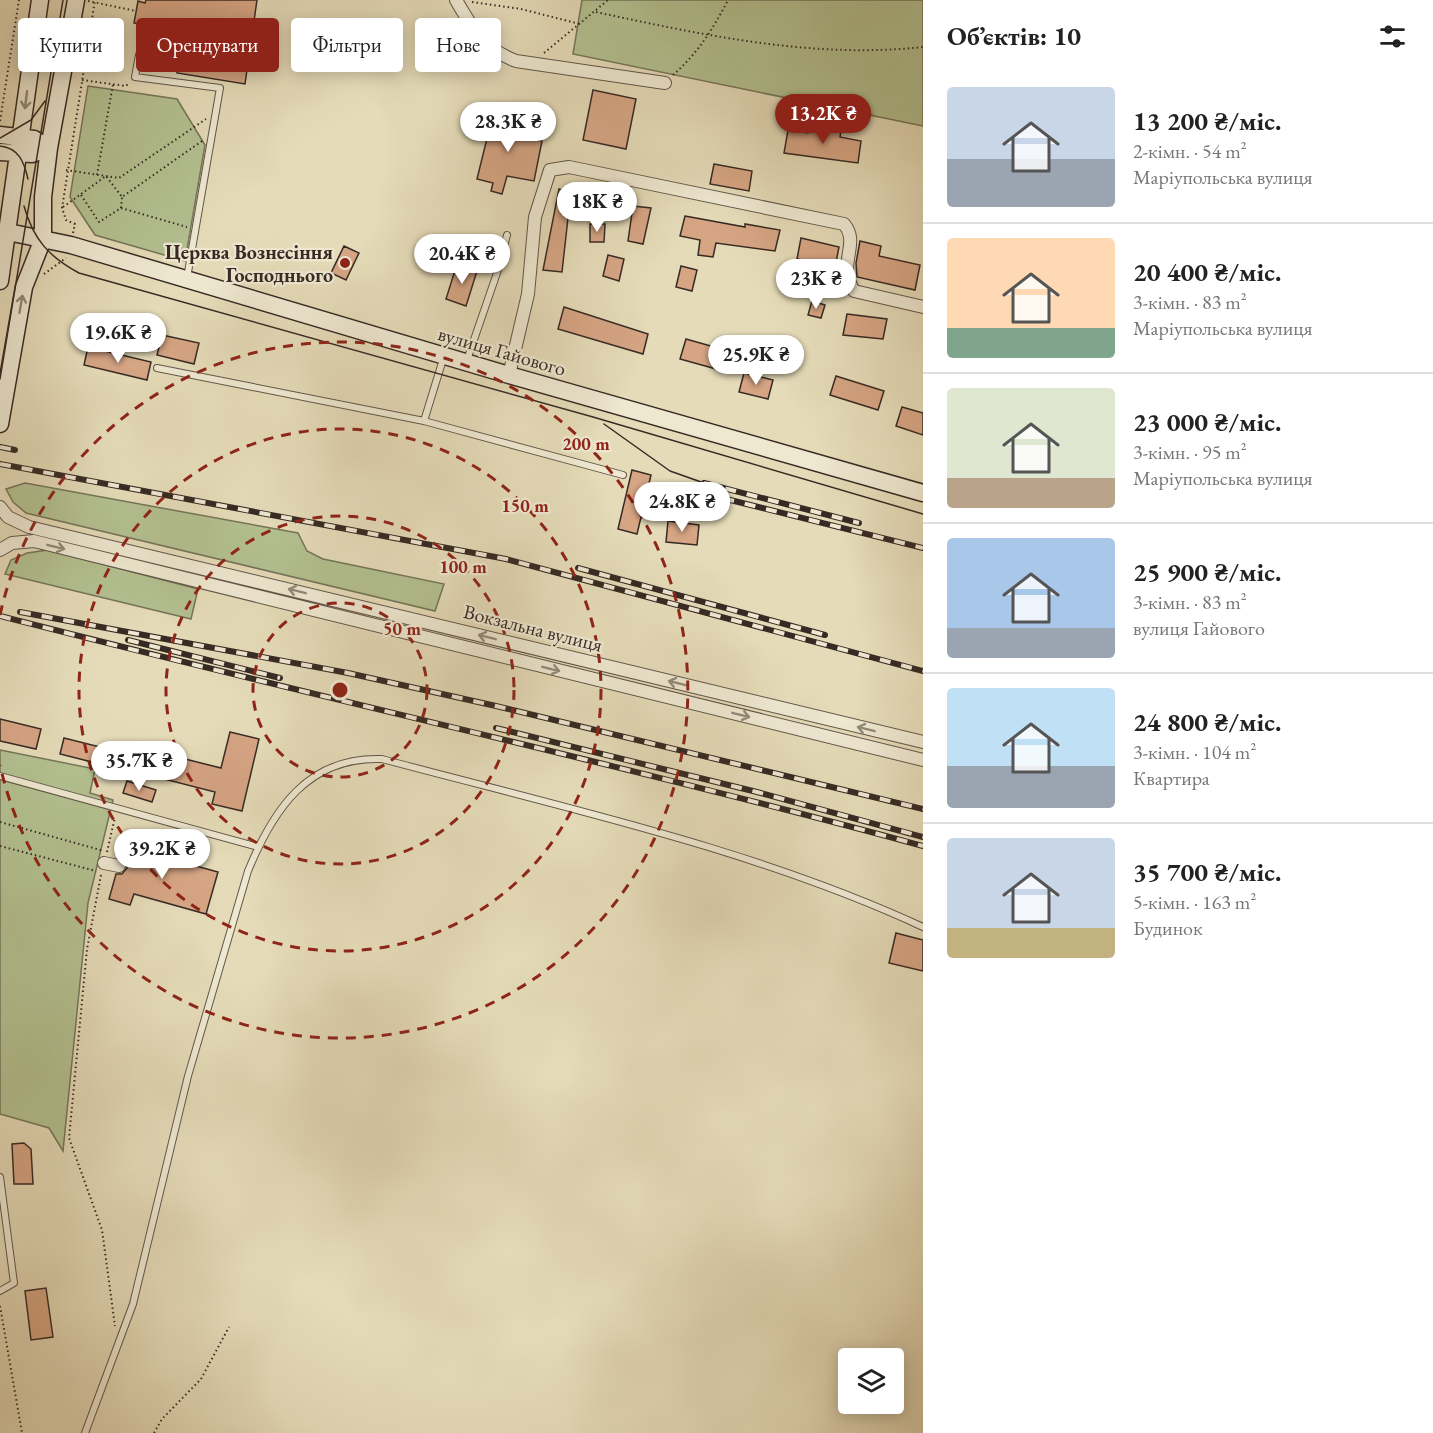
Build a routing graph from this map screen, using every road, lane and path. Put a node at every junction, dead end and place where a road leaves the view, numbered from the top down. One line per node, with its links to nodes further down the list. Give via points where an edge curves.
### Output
1 (19, 0): 22 (path)
2 (40, 0): 25 (street, one-way to 25)
3 (76, 0): 26 (street)
4 (82, 0): 8 (path)
5 (456, 0): 15 (street, via 490,49 516,61)
6 (608, 0): 11 (path)
7 (729, 0): 13 (path)
8 (95, 1): 10 (path); 18 (path)
9 (469, 2): 12 (path, via 520,9)
10 (136, 11)
11 (596, 12): 12 (path); 13 (path)
12 (580, 24): 15 (path)
13 (709, 37): 14 (path, via 841,50); 19 (path)
14 (923, 47)
15 (532, 62): 19 (street)
16 (136, 72): 17 (lane)
17 (135, 77): 20 (path, via 126,86); 21 (lane, via 219,88)
18 (82, 80): 20 (path); 28 (path)
19 (664, 83)
20 (113, 84): 29 (path)
21 (215, 112): 23 (lane); 30 (path, via 119,178)
22 (0, 124)
23 (212, 134): 33 (path); 36 (lane)
24 (0, 135): 25 (street)
25 (20, 146): 26 (street, via 41,141); 27 (street); 37 (street)
26 (49, 148): 32 (street)
27 (0, 152)
28 (66, 170): 29 (path); 34 (path)
29 (97, 175): 30 (path)
30 (106, 176): 31 (path); 33 (path)
31 (81, 195): 34 (path); 35 (path, via 99,222)
32 (43, 196): 39 (street, via 50,231); 40 (street)
33 (122, 197): 35 (path)
34 (62, 208): 39 (path, via 66,220 75,224)
35 (121, 208): 36 (path)
36 (195, 230): 42 (lane)
37 (8, 232): 40 (street); 43 (street)
38 (507, 235): 46 (lane)
39 (70, 245): 40 (street); 41 (path, via 65,259); 42 (street, вулиця Гайового)
40 (40, 247): 50 (street, one-way to 40, via 24,287)
41 (42, 275)
42 (187, 278): 45 (street, вулиця Гайового)
43 (0, 281)
44 (923, 307): 48 (street, via 854,291 845,272 851,239 844,224 558,167 550,170 535,217 528,294)
45 (444, 356): 46 (street, вулиця Гайового); 49 (lane)
46 (466, 362): 48 (street, вулиця Гайового)
47 (157, 368): 49 (lane)
48 (509, 375): 52 (street, вулиця Гайового)
49 (424, 421): 51 (lane)
50 (0, 424)
51 (623, 475)
52 (923, 493)
53 (0, 507): 55 (street, Вокзальна вулиця, one-way to 53, via 29,527 8,517)
54 (0, 550): 56 (street, Вокзальна вулиця, one-way to 56, via 12,543 34,541)
55 (923, 742)
56 (923, 760)
57 (0, 776): 58 (lane)
58 (117, 808): 59 (path, via 107,852); 61 (lane)
59 (0, 822)
60 (0, 846): 69 (path, via 102,872 87,949 69,1138 102,1230)
61 (258, 847): 64 (lane, via 283,804 302,786 329,768 382,759 651,830 874,904); 69 (lane, via 188,1076 133,1304)
62 (104, 863): 63 (street)
63 (119, 866)
64 (923, 927)
65 (0, 1177): 66 (lane, via 14,1283)
66 (0, 1291)
67 (0, 1306): 70 (path)
68 (229, 1327): 72 (path, via 201,1379)
69 (117, 1343): 71 (lane)
70 (22, 1433)
71 (85, 1433)
72 (153, 1433)

